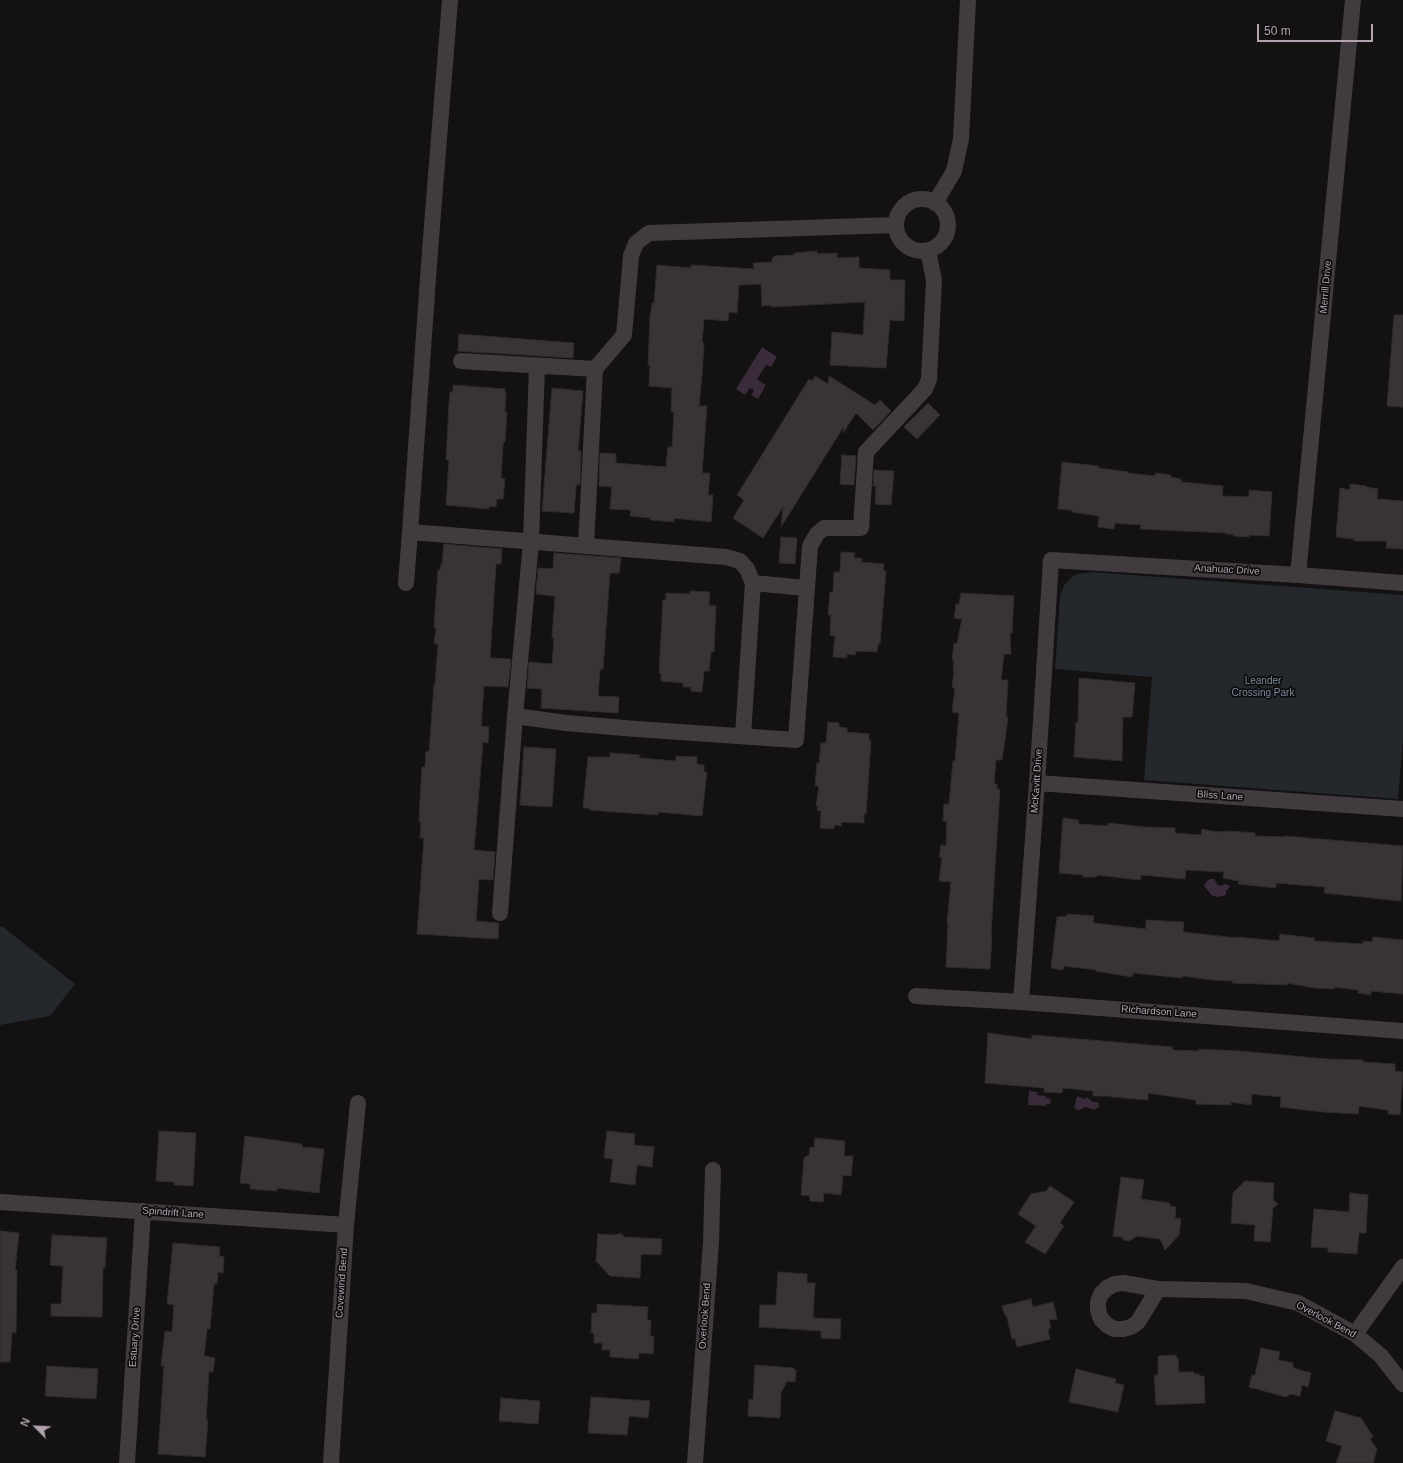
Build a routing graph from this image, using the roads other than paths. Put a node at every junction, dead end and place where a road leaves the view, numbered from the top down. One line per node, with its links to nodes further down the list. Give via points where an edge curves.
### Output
1 (450, 0): 10 (street)
2 (968, 0): 4 (street, via 961,139 954,171)
3 (1353, 0): 14 (street, Merrill Drive)
4 (936, 203): 5 (street, via 928,199 912,200 905,204 898,214); 6 (street, via 946,214 948,229 941,243)
5 (895, 225): 6 (street, via 896,233 905,246 920,252); 9 (street, via 649,233 636,244 632,256 624,335)
6 (928, 251): 18 (street, via 934,280 929,379 925,389 866,452 861,528 824,528 817,534 810,546)
7 (461, 361): 8 (street)
8 (537, 366): 9 (street); 11 (street)
9 (595, 369): 12 (street)
10 (410, 532): 11 (street); 15 (street)
11 (531, 542): 12 (street); 19 (street)
12 (586, 546): 16 (street, via 726,557 740,561 748,569)
13 (1050, 560): 14 (street, Anahuac Drive); 21 (street, McKavitt Drive)
14 (1298, 574): 17 (street, Anahuac Drive)
15 (406, 583)
16 (753, 583): 18 (street); 20 (street)
17 (1403, 583)
18 (806, 588): 20 (street, via 796,740)
19 (515, 716): 20 (street, via 636,729); 23 (street)
20 (743, 735)
21 (1037, 783): 22 (street, Bliss Lane); 25 (street, McKavitt Drive)
22 (1403, 809)
23 (500, 913)
24 (916, 996): 25 (street, Richardson Lane)
25 (1021, 1002): 26 (street, Richardson Lane)
26 (1403, 1031)
27 (358, 1103): 31 (street, Covewind Bend)
28 (713, 1170): 38 (street, Overlook Bend, via 711,1242)
29 (0, 1202): 30 (street, Spindrift Lane)
30 (143, 1211): 31 (street, Spindrift Lane); 36 (street, Estuary Drive)
31 (346, 1225): 37 (street, Covewind Bend)
32 (1403, 1267): 34 (street)
33 (1158, 1289): 34 (street, Overlook Bend, via 1246,1292 1298,1303)
34 (1355, 1334): 35 (street, Overlook Bend, via 1381,1356)
35 (1403, 1384)
36 (127, 1463)
37 (331, 1463)
38 (695, 1463)

